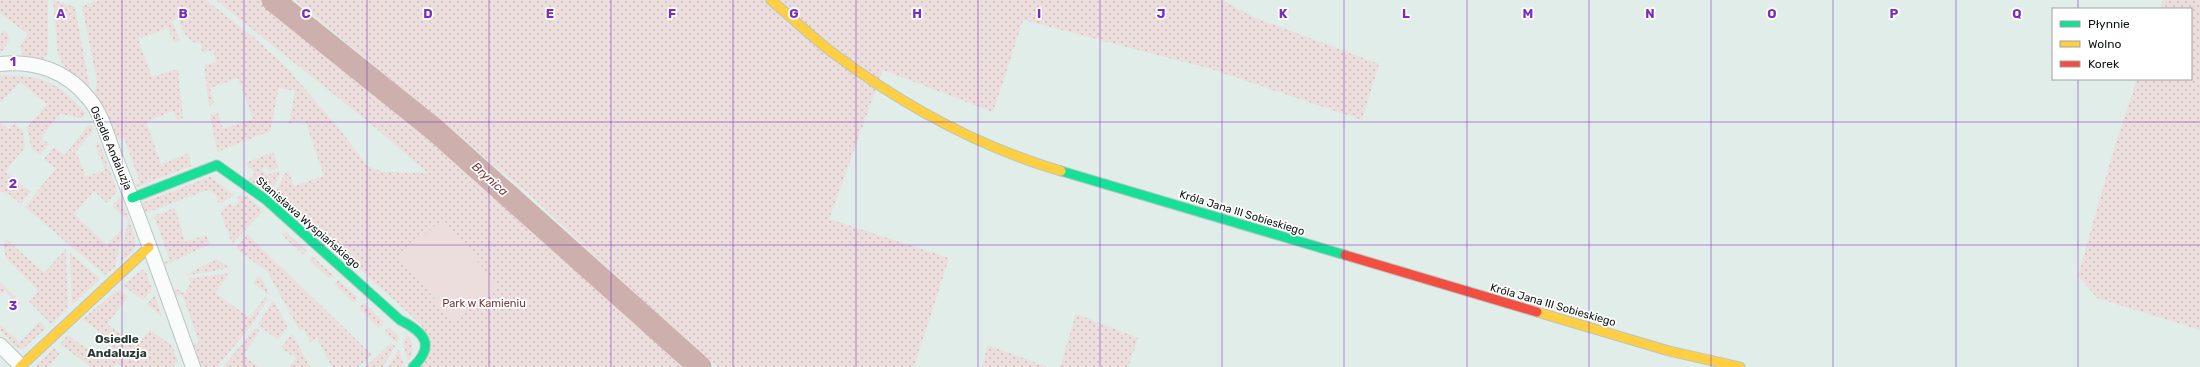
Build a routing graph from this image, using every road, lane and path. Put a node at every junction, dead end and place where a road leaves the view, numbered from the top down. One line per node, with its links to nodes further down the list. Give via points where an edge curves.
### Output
1 (773, 2): 9 (street, Króla Jana III Sobieskiego, via 833,53 894,94 936,119 981,141 1053,169 1655,347)
2 (0, 64): 3 (street, Osiedle Andaluzja, via 29,64 53,70 68,78 89,99 98,113)
3 (132, 198): 4 (street, Osiedle Andaluzja); 8 (street, Stanisława Wyspiańskiego, via 217,165 265,199 400,320 416,327 425,339 426,348 423,358)
4 (149, 247): 6 (street); 7 (street, Osiedle Andaluzja)
5 (0, 345): 6 (street)
6 (20, 366)
7 (193, 367)
8 (413, 367)
9 (1740, 367)

